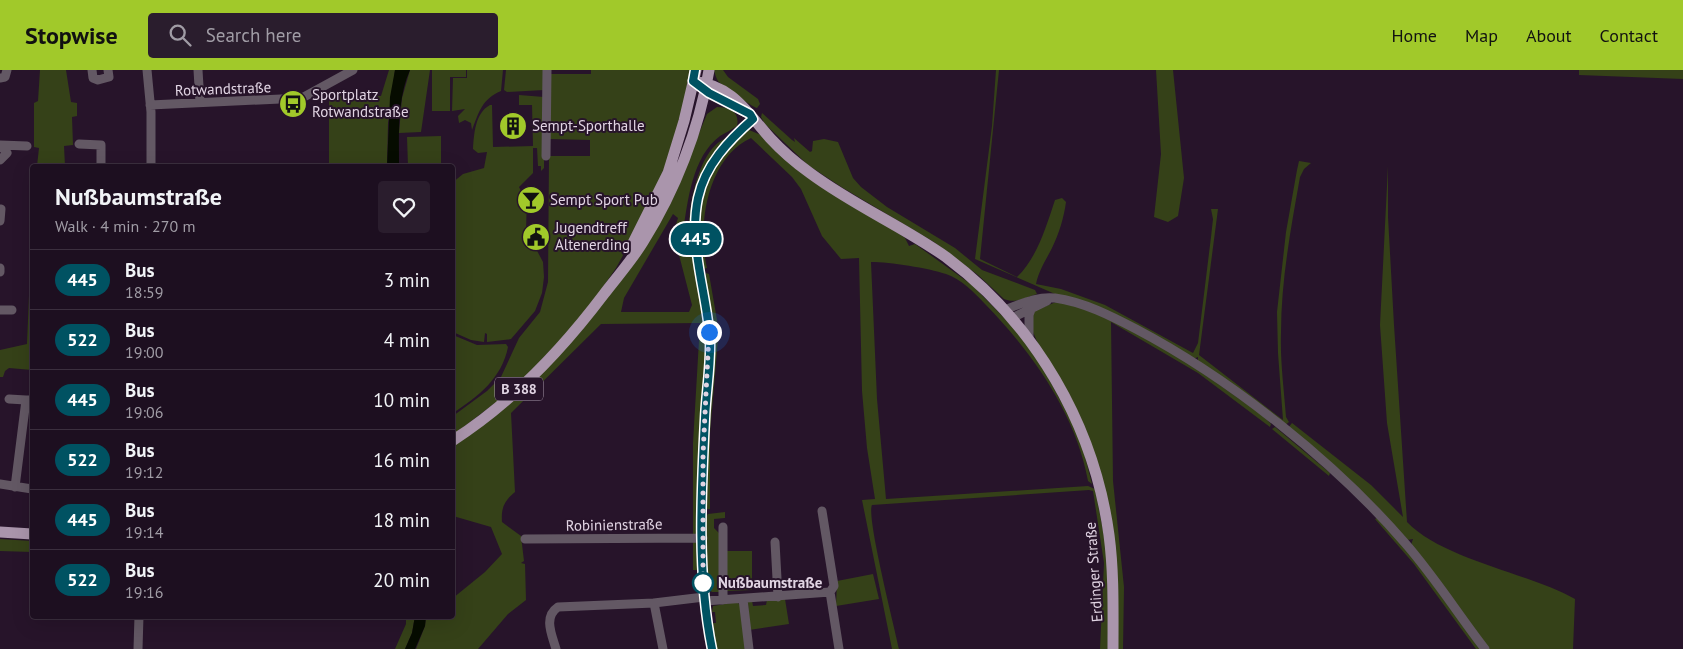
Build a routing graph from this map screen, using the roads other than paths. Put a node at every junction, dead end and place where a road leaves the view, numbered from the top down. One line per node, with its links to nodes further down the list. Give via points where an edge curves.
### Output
1 (7, 70): 10 (street, via 6,76)
2 (92, 70): 3 (street, via 93,78 98,80 109,77)
3 (108, 70)
4 (147, 70): 14 (street)
5 (198, 70): 12 (street)
6 (547, 70): 20 (street)
7 (709, 70): 11 (main road, B 388)
8 (352, 71): 12 (street, Rotwandstraße, via 302,98)
9 (694, 76): 11 (main road); 29 (main road, B 388, via 668,173)
10 (0, 78)
11 (706, 87): 13 (main road); 15 (main road, B 388); 16 (main road, Erdinger Straße, via 718,87 737,99)
12 (200, 103): 14 (street, Rotwandstraße)
13 (727, 103): 15 (main road, via 713,105); 16 (main road)
14 (150, 105): 23 (street)
15 (700, 112): 29 (main road, B 388, via 659,215)
16 (751, 116): 34 (main road, Erdinger Straße, via 809,173 945,257 974,279); 47 (street, via 712,163 701,186 696,210 696,244 710,342 703,455)
17 (79, 144): 22 (street, via 101,145)
18 (1, 146): 19 (street); 21 (street, via 7,153)
19 (27, 146)
20 (546, 156)
21 (0, 160)
22 (102, 164)
23 (151, 164)
24 (1, 209): 25 (street)
25 (0, 222): 26 (street)
26 (0, 226)
27 (0, 268): 28 (street)
28 (0, 272)
29 (612, 284): 39 (main road, B 388, via 578,329 536,374 496,410)
30 (1057, 298): 31 (street); 34 (street, via 1030,300); 64 (street, via 1108,315 1149,336 1194,363 1285,430 1345,482 1400,537)
31 (1033, 307): 34 (street); 35 (street, via 1029,315)
32 (0, 310): 33 (street)
33 (12, 310)
34 (1008, 314): 35 (main road, Erdinger Straße)
35 (1029, 339): 63 (main road, Erdinger Straße, via 1066,399 1100,487 1111,553)
36 (10, 399): 37 (street)
37 (29, 400): 38 (street)
38 (29, 416): 41 (street)
39 (455, 439)
40 (0, 484): 41 (street)
41 (15, 486): 42 (street)
42 (30, 489)
43 (822, 511): 50 (street, via 834,586)
44 (723, 527): 54 (street)
45 (0, 532): 46 (main road)
46 (30, 534)
47 (703, 538): 48 (street, Robinienstraße); 52 (street)
48 (524, 539)
49 (775, 542): 51 (street)
50 (830, 592): 51 (street); 62 (street)
51 (778, 597): 53 (street)
52 (704, 599): 54 (street); 55 (street); 60 (street)
53 (743, 599): 54 (street); 61 (street)
54 (723, 600)
55 (654, 604): 58 (street, via 561,606 552,612 549,619); 59 (street)
56 (139, 619): 57 (street)
57 (138, 649)
58 (556, 649)
59 (663, 649)
60 (712, 649)
61 (748, 649)
62 (839, 649)
63 (1113, 649)
64 (1484, 649)

